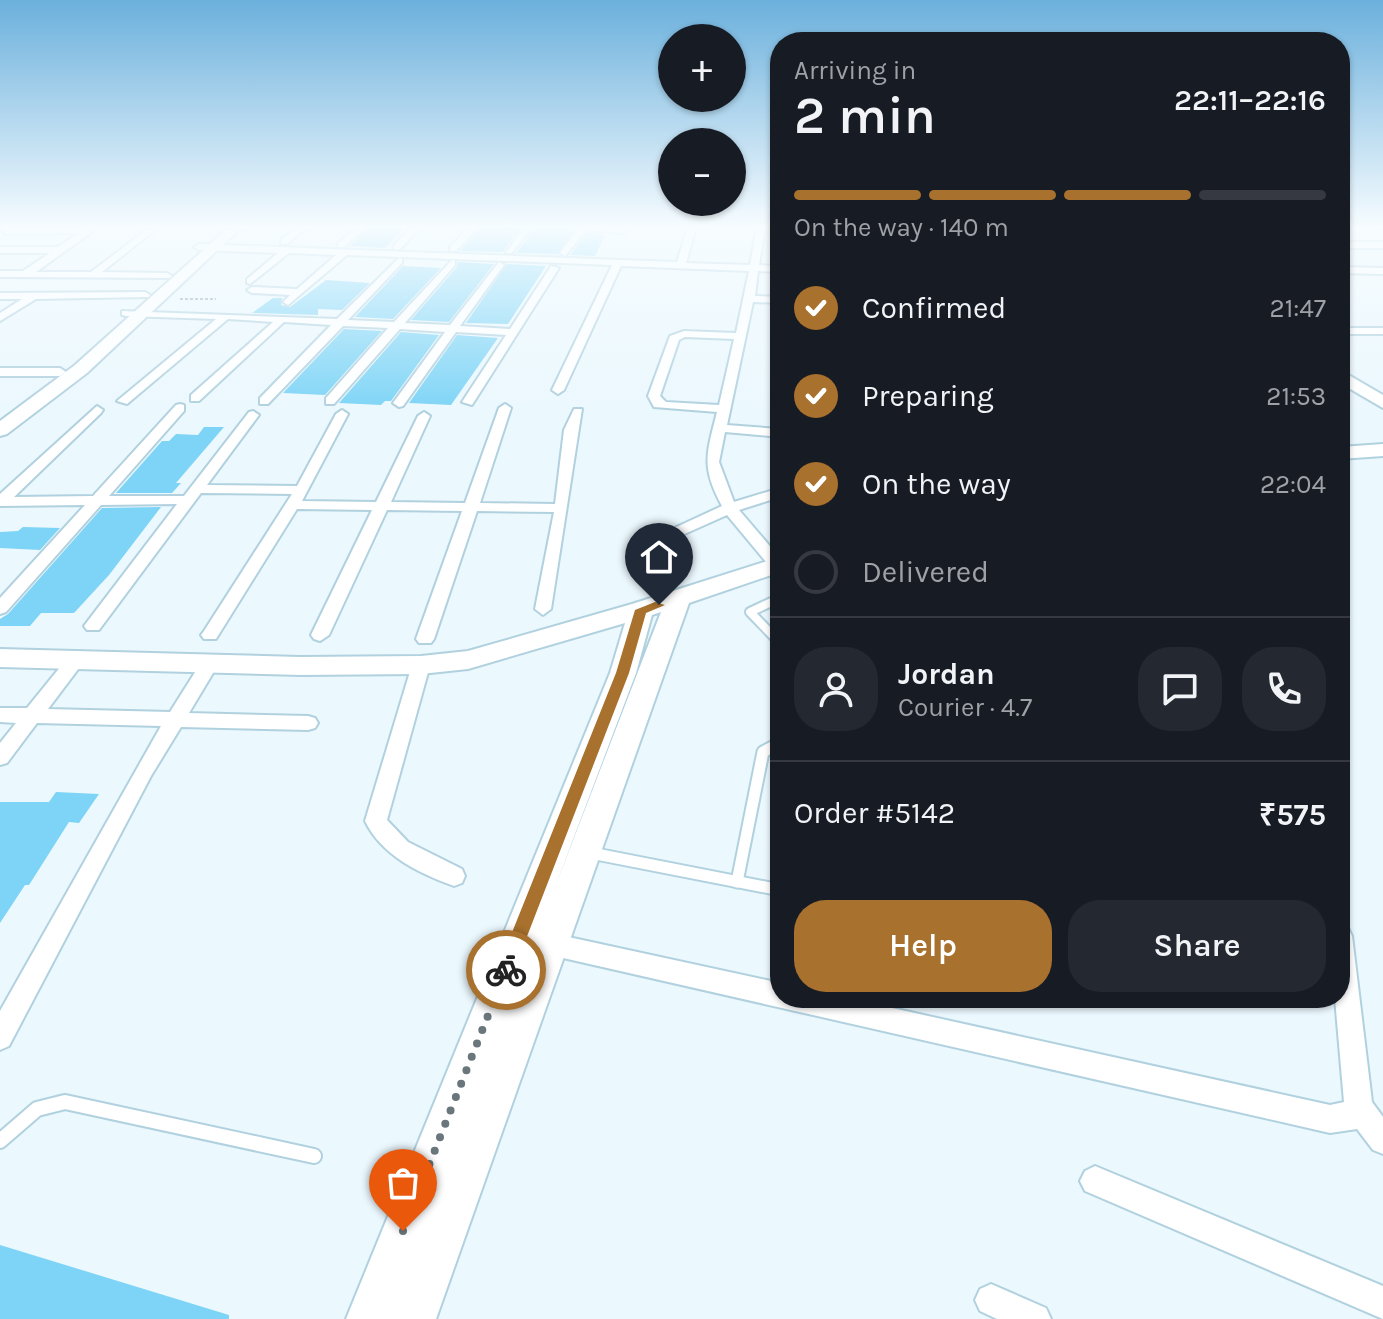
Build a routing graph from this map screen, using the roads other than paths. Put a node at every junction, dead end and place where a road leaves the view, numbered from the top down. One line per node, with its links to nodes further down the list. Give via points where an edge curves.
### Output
1 (158, 289): 14 (street)
2 (161, 289): 14 (street)
3 (275, 289): 11 (street)
4 (303, 289): 11 (street)
5 (373, 289): 22 (street)
6 (429, 289): 23 (street)
7 (482, 289): 24 (street)
8 (540, 289): 27 (street)
9 (606, 289): 33 (street)
10 (751, 289): 15 (street)
11 (299, 292): 17 (street)
12 (0, 296): 13 (street)
13 (33, 296): 14 (street); 20 (street)
14 (152, 297): 18 (street)
15 (749, 299): 16 (street); 28 (street)
16 (770, 300)
17 (288, 302)
18 (132, 314): 19 (street); 31 (street); 52 (street, via 60,387)
19 (226, 316): 21 (street); 36 (street)
20 (0, 318)
21 (282, 319): 22 (street); 35 (street)
22 (339, 324): 23 (street); 37 (street)
23 (395, 326): 24 (street); 38 (street)
24 (452, 329): 27 (street); 40 (street)
25 (1350, 331): 26 (street)
26 (1383, 331)
27 (511, 332): 39 (street)
28 (740, 336): 44 (street); 44 (street, via 674,338 654,396 665,406)
29 (1350, 369): 34 (street)
30 (0, 372): 31 (street)
31 (60, 372): 50 (street)
32 (1350, 382): 41 (street)
33 (558, 390)
34 (1383, 390)
35 (195, 398)
36 (123, 401)
37 (264, 401)
38 (330, 401)
39 (468, 402)
40 (399, 403)
41 (1383, 403)
42 (180, 408): 59 (street)
43 (505, 408): 63 (street)
44 (723, 409): 51 (street)
45 (97, 410): 60 (street)
46 (578, 412): 64 (street)
47 (342, 414): 56 (street)
48 (253, 415): 57 (street)
49 (424, 416): 62 (street)
50 (0, 419)
51 (718, 428): 53 (street); 65 (street, via 713,474)
52 (0, 430)
53 (770, 432)
54 (1383, 450): 55 (street)
55 (1350, 452)
56 (302, 490): 57 (street); 61 (street)
57 (192, 495): 59 (street); 74 (street)
58 (770, 495): 65 (street)
59 (96, 499): 60 (street); 71 (street)
60 (0, 501)
61 (290, 505): 62 (street); 76 (street)
62 (381, 508): 63 (street); 77 (street)
63 (471, 508): 64 (street); 78 (street)
64 (562, 508): 72 (street)
65 (730, 508): 66 (street); 67 (street)
66 (675, 533)
67 (770, 555)
68 (770, 568): 69 (street)
69 (678, 599): 73 (street); 89 (street)
70 (770, 603): 75 (lane, via 750,612)
71 (0, 608)
72 (543, 609)
73 (641, 610): 82 (street, via 492,655); 105 (street, via 623,673)
74 (93, 626)
75 (770, 634)
76 (210, 635)
77 (320, 635)
78 (425, 639)
79 (0, 658): 80 (street)
80 (76, 660): 81 (street); 84 (street)
81 (210, 663): 82 (street); 85 (street)
82 (421, 665): 90 (street, via 376,821 384,837 401,850)
83 (0, 715): 84 (street)
84 (32, 716): 85 (street); 88 (street)
85 (174, 721): 86 (street); 97 (street)
86 (308, 723)
87 (770, 748): 91 (lane, via 763,752)
88 (0, 757)
89 (584, 852): 91 (lane); 93 (street)
90 (454, 876)
91 (737, 882): 92 (lane)
92 (770, 888)
93 (550, 944): 94 (street); 106 (street)
94 (770, 994)
95 (835, 1008): 98 (street, via 1330,1119 1349,1118)
96 (1349, 1008): 98 (street)
97 (0, 1037)
98 (1358, 1107): 99 (street)
99 (1383, 1140)
100 (0, 1141): 101 (lane, via 26,1114 47,1102 65,1102)
101 (314, 1156)
102 (1095, 1181): 104 (street)
103 (991, 1300): 107 (street)
104 (1383, 1304)
105 (369, 1319)
106 (413, 1319)
107 (1035, 1319)

